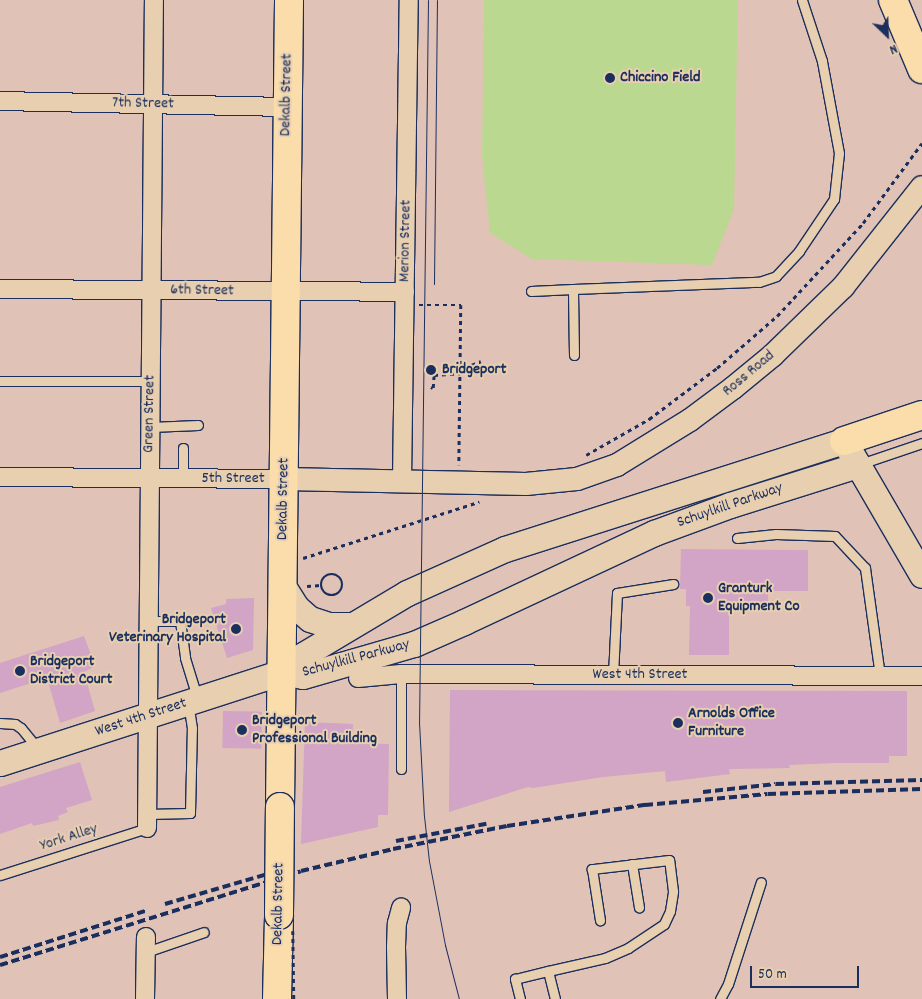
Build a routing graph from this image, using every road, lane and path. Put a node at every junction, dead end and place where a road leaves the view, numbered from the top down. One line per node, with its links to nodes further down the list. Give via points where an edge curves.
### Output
1 (154, 0): 10 (street, Green Street)
2 (289, 0): 11 (highway, Dekalb Street)
3 (409, 0): 19 (street, Merion Street)
4 (802, 0): 15 (lane, via 822,61 839,153 834,199 798,251 776,276 759,282)
5 (893, 0): 8 (highway)
6 (913, 0): 7 (highway)
7 (922, 20)
8 (922, 68)
9 (0, 101): 10 (street, 7th Street)
10 (153, 105): 11 (street, 7th Street); 16 (street, Green Street)
11 (286, 107): 18 (highway, Dekalb Street)
12 (922, 143): 32 (path, via 864,223 777,316 717,368 649,419)
13 (922, 187): 40 (street, Ross Road, via 843,287 733,388 690,420 617,465 577,480)
14 (0, 289): 16 (street, 6th Street)
15 (573, 289): 17 (lane); 20 (lane)
16 (152, 290): 18 (street, 6th Street); 24 (street, Green Street)
17 (532, 291)
18 (285, 292): 19 (street, 6th Street); 37 (highway, Dekalb Street)
19 (405, 299): 22 (path, via 461,304); 38 (street, Merion Street)
20 (574, 355)
21 (481, 361): 22 (path)
22 (460, 373): 25 (path, via 434,375); 39 (path)
23 (0, 381): 24 (lane)
24 (151, 381): 28 (street, Green Street)
25 (431, 387)
26 (922, 415): 29 (highway)
27 (198, 425): 28 (lane)
28 (150, 427): 35 (street, Green Street)
29 (844, 441): 33 (main road); 49 (main road, Schuylkill Parkway, via 505,549 433,579)
30 (922, 443): 33 (lane)
31 (183, 448): 36 (lane)
32 (580, 458)
33 (858, 465): 44 (main road); 50 (main road, Schuylkill Parkway, via 730,505 654,533 414,644 303,676)
34 (0, 477): 35 (street, 5th Street)
35 (149, 478): 36 (street, 5th Street); 48 (street, Green Street)
36 (183, 478): 37 (street, 5th Street)
37 (284, 479): 38 (street, 5th Street); 47 (highway, Dekalb Street)
38 (402, 481): 39 (street, 5th Street)
39 (459, 482): 40 (street, 5th Street)
40 (526, 484)
41 (484, 500): 43 (path)
42 (737, 538): 53 (lane, via 776,534 835,536 865,568)
43 (300, 559)
44 (922, 575)
45 (673, 584): 52 (lane, via 617,593)
46 (321, 585): 46 (path, via 330,597 341,593 344,586 342,579 333,574 323,578); 47 (path)
47 (291, 586): 49 (main road, via 296,607 310,619 328,625); 50 (highway, Dekalb Street)
48 (148, 621): 56 (lane, via 180,621); 57 (street, Green Street)
49 (352, 625): 50 (main road, Schuylkill Parkway, via 303,654)
50 (282, 672): 56 (main road, West 4th Street); 73 (highway, Dekalb Street, bridge)
51 (401, 674): 52 (street, West 4th Street); 55 (street, West 4th Street); 61 (lane)
52 (613, 674): 53 (street, West 4th Street)
53 (880, 676): 54 (street, West 4th Street)
54 (922, 676)
55 (358, 678)
56 (193, 701): 57 (main road, West 4th Street); 62 (lane, York Alley, via 190,813)
57 (148, 715): 59 (main road, West 4th Street); 62 (street, Green Street)
58 (0, 723): 59 (lane, via 15,724 21,728)
59 (39, 750): 60 (main road, West 4th Street)
60 (0, 763)
61 (401, 769)
62 (147, 821): 64 (lane, York Alley)
63 (632, 864): 66 (lane); 68 (lane, via 592,869); 71 (lane, via 669,860 673,891 664,924 628,948 605,958)
64 (0, 875)
65 (761, 882): 77 (lane, via 728,984)
66 (640, 907)
67 (401, 908): 74 (street, via 396,947)
68 (600, 920)
69 (204, 932): 70 (lane)
70 (146, 944): 72 (street)
71 (548, 972): 75 (lane, via 516,979); 76 (lane)
72 (145, 999)
73 (277, 999)
74 (397, 999)
75 (520, 999)
76 (555, 999)
77 (720, 999)

